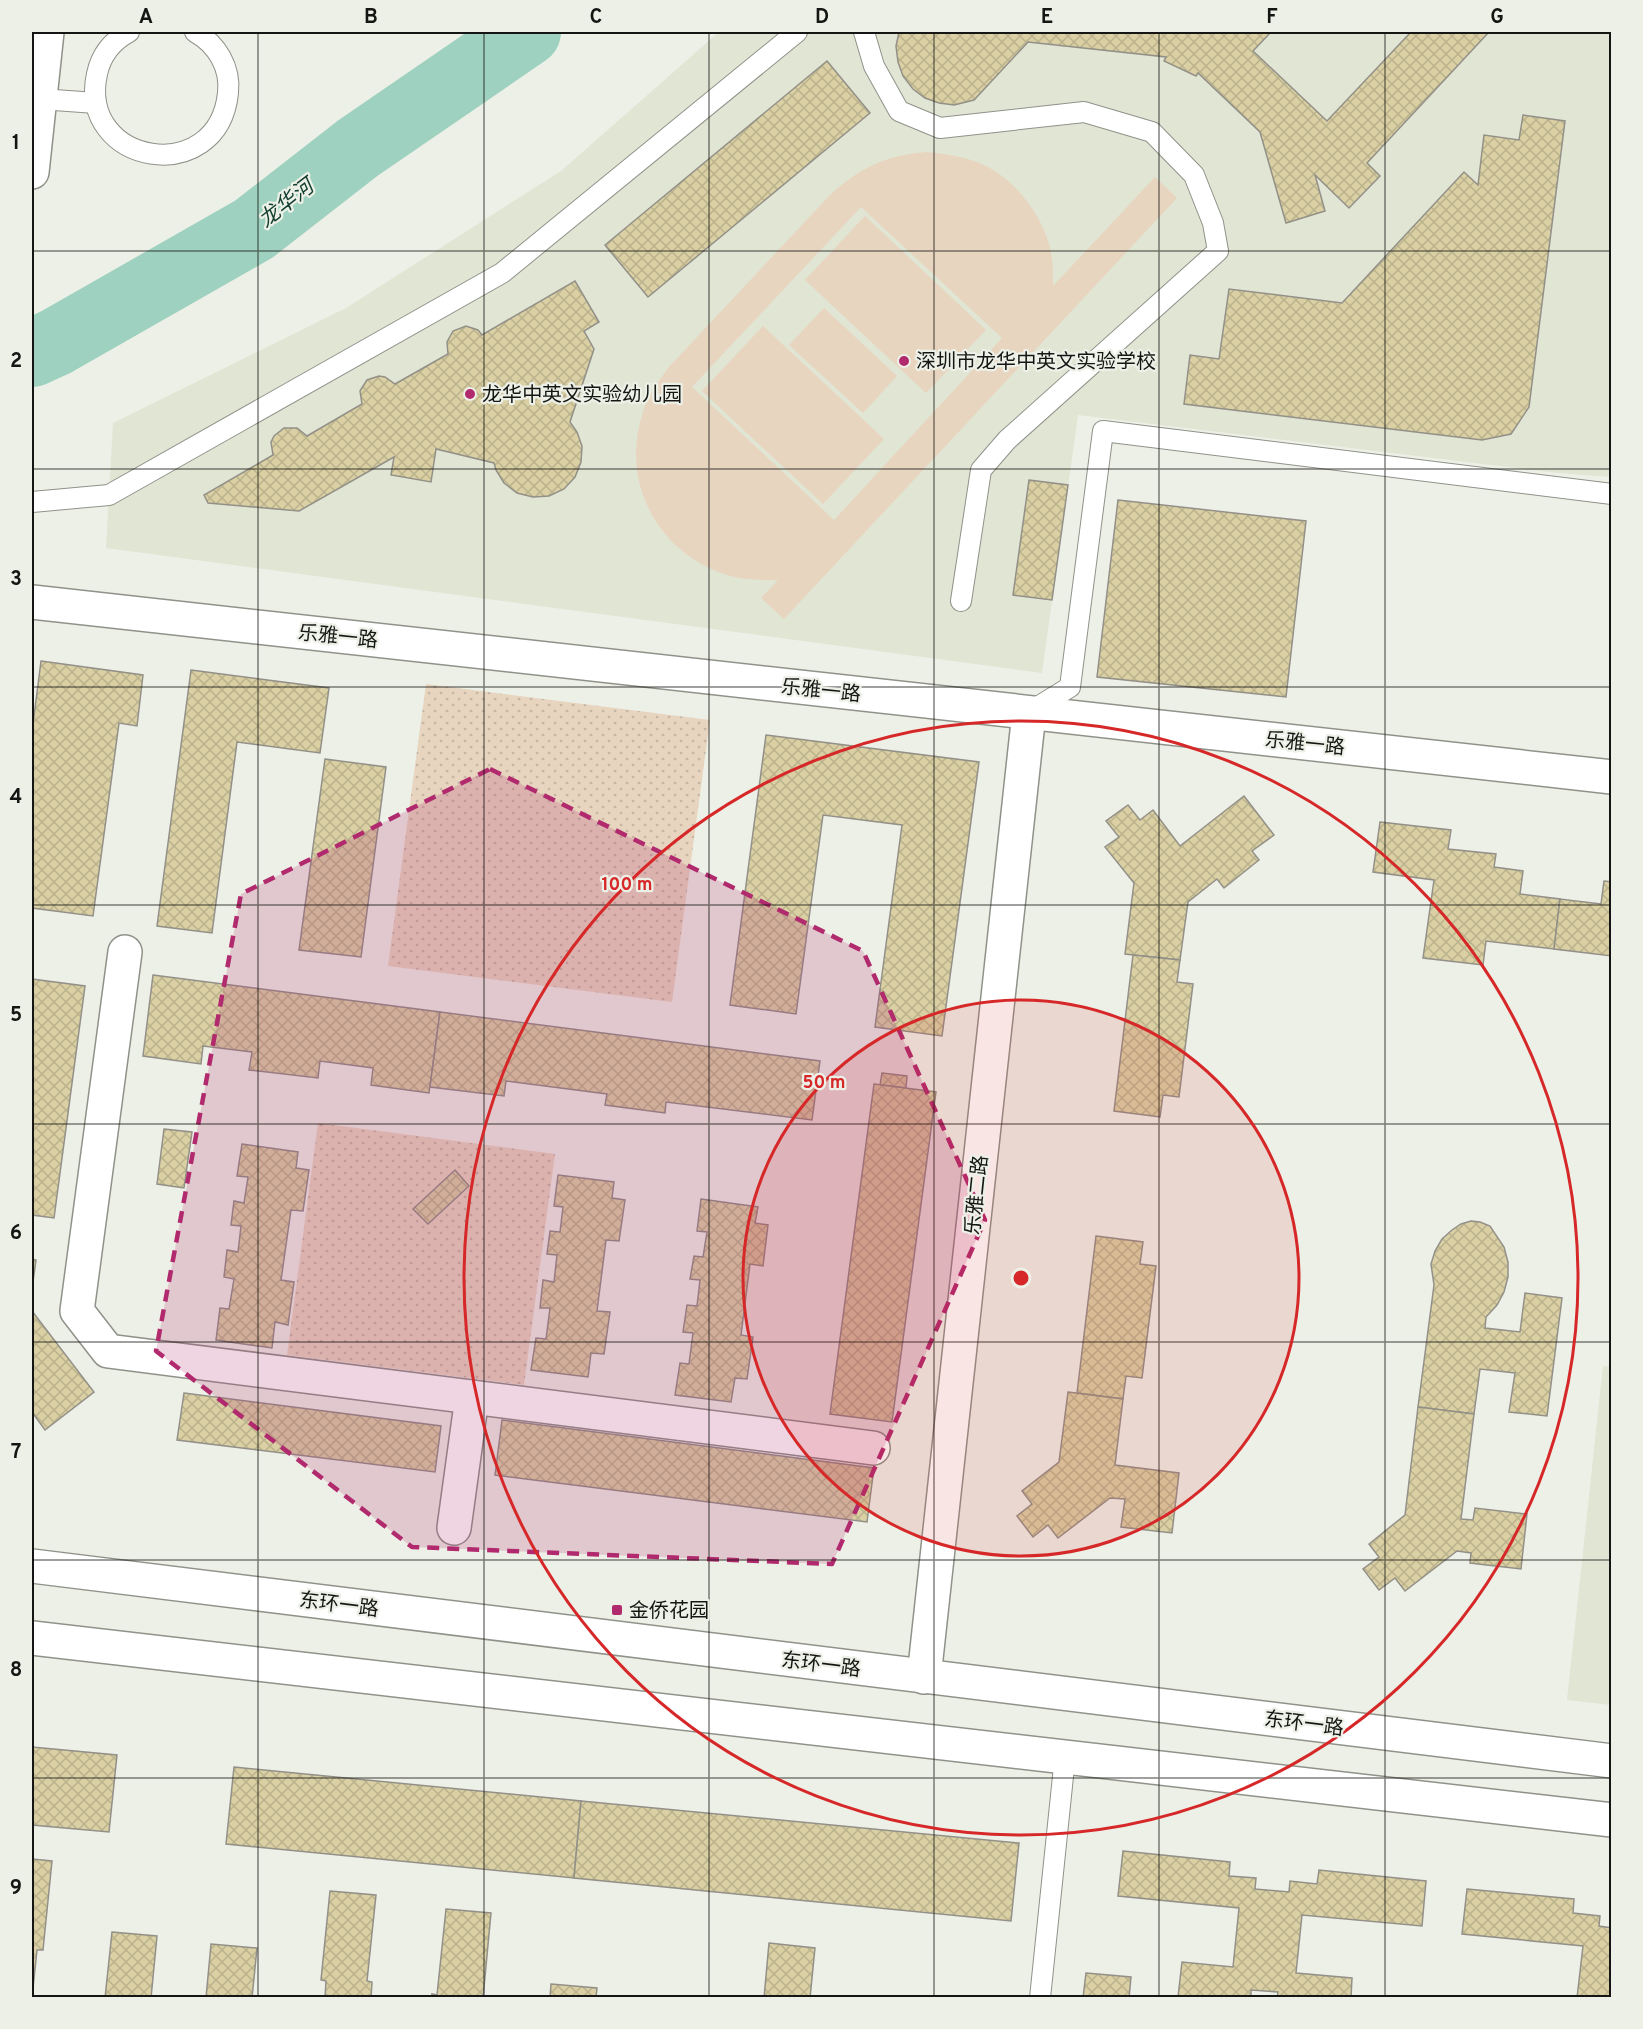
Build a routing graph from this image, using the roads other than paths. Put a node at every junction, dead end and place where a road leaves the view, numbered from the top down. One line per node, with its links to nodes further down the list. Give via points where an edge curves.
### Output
1 (47, 32): 6 (street)
2 (129, 32): 7 (lane, via 106,51 95,85)
3 (195, 32): 7 (lane, via 216,49 229,84 227,105 206,140 169,156 148,155 129,148 113,135)
4 (797, 32): 10 (lane, via 502,273 109,495)
5 (864, 32): 11 (lane, via 874,66 899,111 940,128 1084,112 1152,132 1194,175 1214,223 1218,251 1007,440 981,470)
6 (40, 99): 7 (lane); 8 (street)
7 (96, 103)
8 (32, 172)
9 (1611, 494): 13 (lane, via 1103,431 1070,687)
10 (32, 502)
11 (961, 601)
12 (32, 602): 13 (street, 乐雅一路)
13 (1029, 713): 14 (street, 乐雅一路); 21 (street, 乐雅二路)
14 (1611, 777)
15 (125, 952): 16 (street, via 77,1311 83,1319 108,1351)
16 (472, 1397): 17 (street); 18 (street)
17 (873, 1448)
18 (454, 1528)
19 (32, 1566): 21 (street, 东环一路)
20 (32, 1638): 22 (street)
21 (924, 1677): 23 (street, 东环一路)
22 (1065, 1757): 24 (street); 25 (lane)
23 (1611, 1761)
24 (1611, 1820)
25 (1040, 1998)

